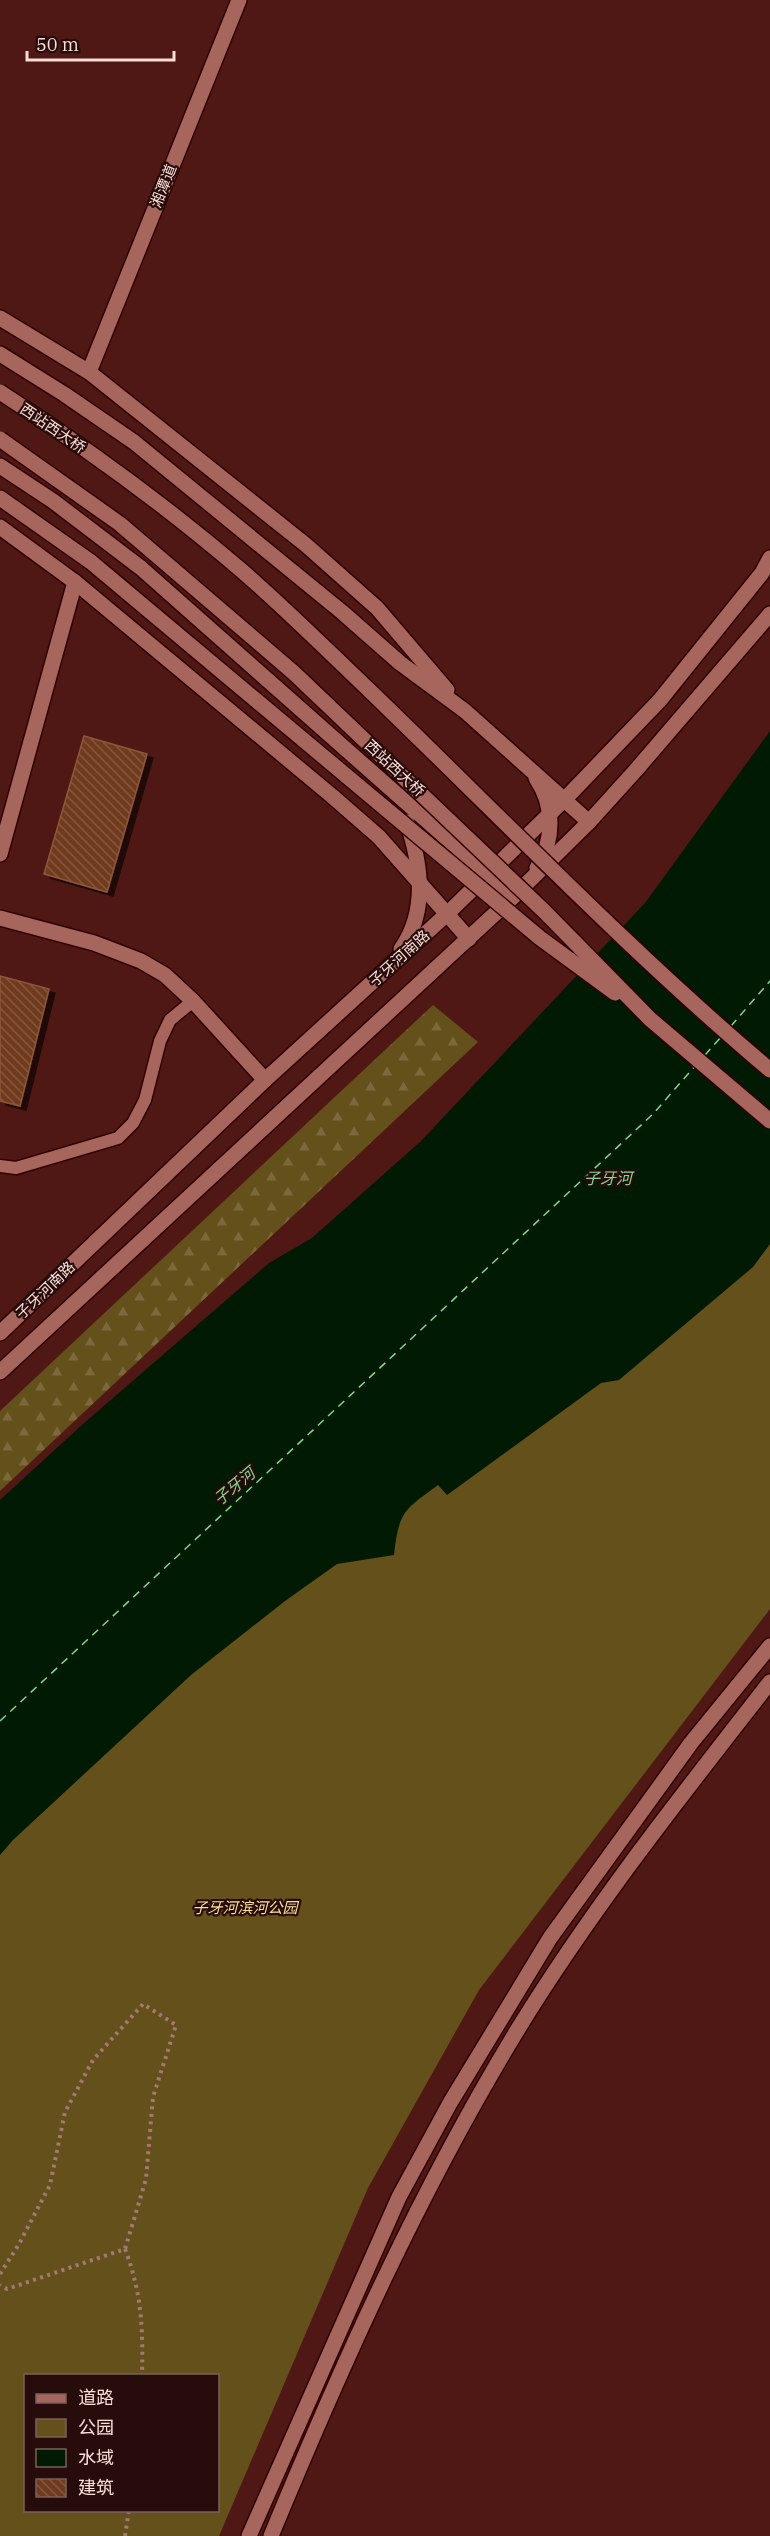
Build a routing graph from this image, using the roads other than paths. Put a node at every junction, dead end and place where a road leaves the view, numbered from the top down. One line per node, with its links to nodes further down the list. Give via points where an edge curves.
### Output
1 (239, 0): 4 (main road, 湘潭道)
2 (0, 318): 4 (main road)
3 (0, 354): 13 (main road, via 134,442 400,663)
4 (89, 372): 13 (main road, via 306,545 377,608)
5 (0, 392): 30 (main road, 西站西大桥, bridge, via 138,488 242,571 644,958)
6 (0, 439): 29 (main road, 西站西大桥, bridge, via 120,524 294,673 407,778)
7 (0, 466): 15 (main road, via 141,568)
8 (0, 498): 29 (main road, bridge, via 91,562 540,938)
9 (0, 527): 11 (main road)
10 (770, 558): 16 (main road, 子牙河南路, via 660,700)
11 (75, 582): 19 (main road); 22 (main road, via 332,796 379,837)
12 (770, 614): 18 (main road, 子牙河南路)
13 (465, 711): 14 (main road)
14 (524, 763): 16 (main road); 17 (main road, via 542,789)
15 (393, 792): 20 (main road); 22 (main road, via 413,840)
16 (565, 799): 17 (main road, 子牙河南路); 18 (main road)
17 (550, 814): 20 (main road, 子牙河南路); 21 (main road, via 544,854)
18 (589, 822): 21 (main road, 子牙河南路)
19 (0, 854)
20 (488, 874): 23 (main road); 24 (main road, 子牙河南路)
21 (529, 881): 23 (main road, 子牙河南路)
22 (419, 882): 24 (main road); 27 (main road, via 412,930)
23 (513, 897): 26 (main road, 子牙河南路)
24 (447, 914): 26 (main road); 27 (main road, 子牙河南路)
25 (0, 918): 28 (main road, via 94,943 141,961 165,975)
26 (469, 939): 35 (main road, 子牙河南路)
27 (386, 969): 31 (main road, 子牙河南路)
28 (193, 1001): 31 (main road); 33 (lane, via 170,1020 160,1041 145,1100 133,1123 118,1138 16,1168)
29 (651, 1019): 32 (main road, 西站西大桥, bridge)
30 (770, 1070)
31 (265, 1080): 34 (main road, 子牙河南路)
32 (770, 1121)
33 (0, 1167)
34 (0, 1333)
35 (0, 1372)
36 (770, 1646): 38 (main road, via 691,1743 550,1938 450,2103 399,2198)
37 (770, 1682): 39 (main road, via 595,1913 475,2102 412,2220)
38 (249, 2536)
39 (271, 2536)

